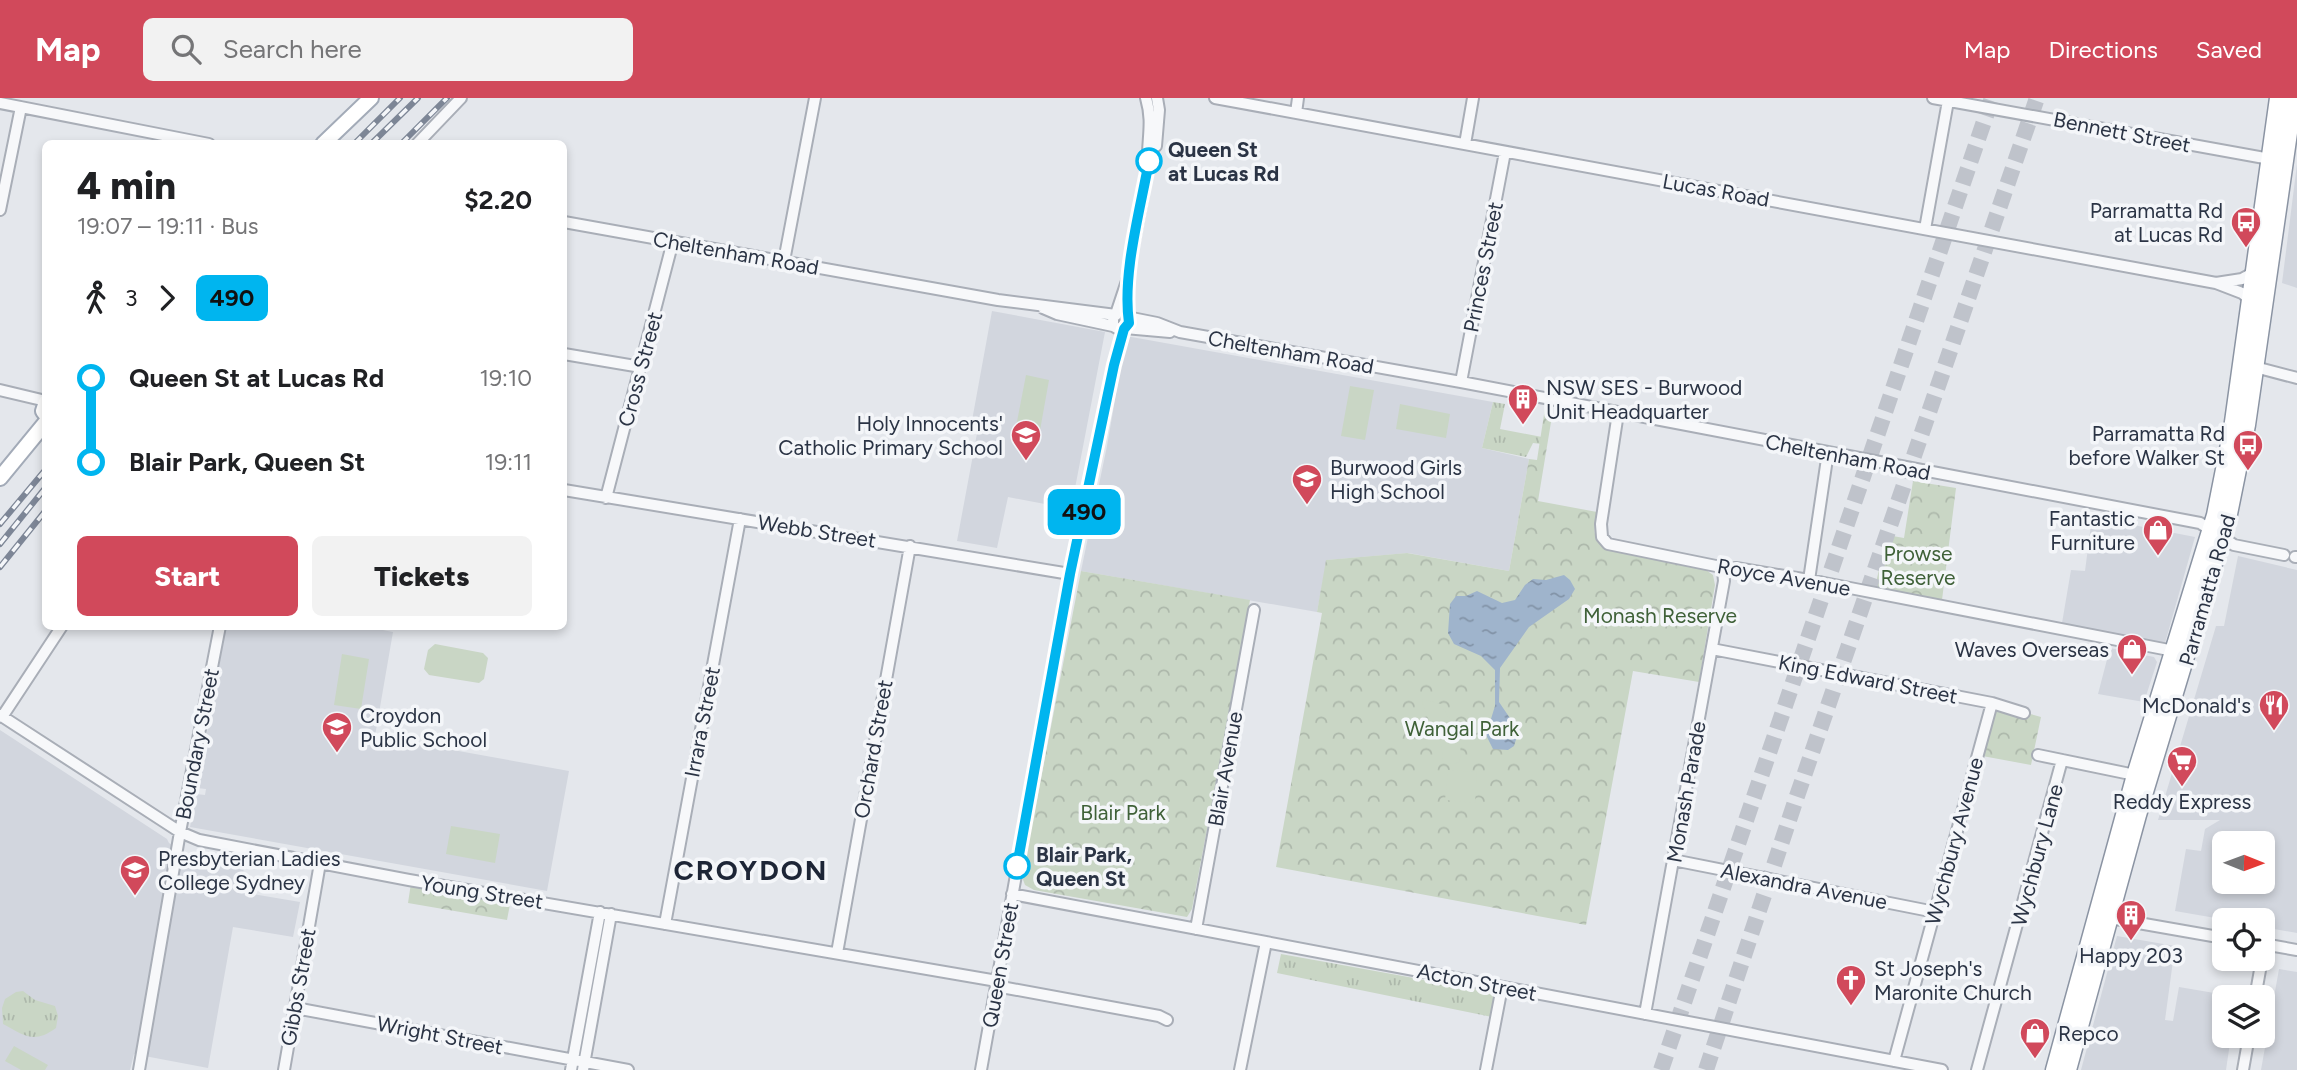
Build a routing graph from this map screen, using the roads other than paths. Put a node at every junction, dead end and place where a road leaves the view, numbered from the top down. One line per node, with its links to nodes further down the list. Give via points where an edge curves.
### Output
1 (371, 98): 18 (main road)
2 (461, 98): 19 (street)
3 (815, 98): 28 (street)
4 (1147, 98): 5 (street); 23 (street)
5 (1157, 98): 6 (street); 23 (street, via 1158,132)
6 (1163, 98)
7 (1215, 98): 16 (street, Lucas Road)
8 (1298, 98): 16 (street)
9 (1474, 98): 20 (street)
10 (1933, 98): 13 (street, Bennett Street)
11 (2278, 98): 22 (highway, Parramatta Road)
12 (2294, 98): 35 (highway, Parramatta Road)
13 (1948, 101): 22 (street, Bennett Street); 26 (street)
14 (0, 103): 15 (street)
15 (21, 107): 17 (street); 24 (street)
16 (1296, 113): 20 (street, Lucas Road)
17 (189, 140)
18 (327, 140)
19 (421, 140)
20 (1465, 144): 21 (street, Lucas Road)
21 (1504, 152): 26 (street, Lucas Road); 37 (street, Princes Street)
22 (2270, 159): 29 (highway, Parramatta Road)
23 (1149, 161): 32 (street, Queen Street)
24 (0, 210)
25 (567, 223): 27 (street, Cheltenham Road)
26 (1925, 229): 30 (street, Lucas Road)
27 (673, 241): 28 (street, Cheltenham Road); 34 (street, Cross Street)
28 (784, 261): 32 (street, Cheltenham Road)
29 (2253, 273): 30 (street, Lucas Road); 31 (highway, Parramatta Road)
30 (2216, 283): 31 (street, Lucas Road)
31 (2249, 299): 47 (highway, Parramatta Road)
32 (1121, 322): 37 (street, Cheltenham Road); 51 (street, Queen Street)
33 (567, 355): 34 (street)
34 (640, 368): 45 (street, Cross Street)
35 (2255, 368): 36 (street); 47 (highway, Parramatta Road, via 2242,456)
36 (2297, 378)
37 (1461, 382): 40 (street, Cheltenham Road)
38 (0, 390): 39 (street)
39 (42, 401)
40 (1618, 413): 42 (street, Cheltenham Road); 50 (street, Royce Avenue, via 1602,537 1614,546)
41 (42, 427): 43 (main road)
42 (1828, 452): 47 (street, Cheltenham Road, via 2200,523); 52 (street)
43 (0, 478)
44 (567, 491): 45 (street, Webb Street)
45 (606, 498): 46 (street, Webb Street)
46 (740, 519): 48 (street, Webb Street); 71 (street, Irrara Street)
47 (2217, 534): 49 (street, Cheltenham Road, via 2234,545); 57 (highway, Parramatta Road); 70 (highway, Parramatta Road)
48 (910, 546): 51 (street, Webb Street); 77 (street, Orchard Street)
49 (2292, 556)
50 (1723, 570): 52 (street, Royce Avenue); 56 (street, Monash Parade)
51 (1070, 574): 67 (street, Queen Street)
52 (1809, 580): 57 (street, Royce Avenue)
53 (1254, 610): 72 (street, Blair Avenue)
54 (59, 630): 60 (street)
55 (219, 630): 64 (street, Boundary Street)
56 (1712, 649): 58 (street, King Edward Street); 65 (street, Monash Parade)
57 (2174, 651): 63 (highway, Parramatta Road)
58 (1992, 703): 59 (street, King Edward Street); 68 (street, Wychbury Avenue)
59 (2024, 713)
60 (1, 716): 64 (street, Young Street)
61 (2038, 755): 62 (street)
62 (2062, 760): 63 (street); 95 (street, Wychbury Lane)
63 (2136, 775): 96 (highway, Parramatta Road)
64 (180, 832): 66 (street, Young Street, via 199,841); 87 (street, Boundary Street)
65 (1673, 860): 68 (street, Alexandra Avenue); 81 (street, Monash Parade)
66 (320, 863): 69 (street, Young Street); 80 (street, Gibbs Street)
67 (1012, 894): 72 (street, Acton Street); 78 (street, Queen Street)
68 (1934, 912): 85 (street, Wychbury Avenue)
69 (605, 913): 71 (street, Young Street); 86 (street)
70 (2110, 918): 73 (street); 97 (highway, Parramatta Road)
71 (665, 924): 77 (street, Young Street)
72 (1196, 929): 74 (street, Acton Street)
73 (2212, 936)
74 (1266, 942): 79 (street, Acton Street); 91 (street)
75 (2275, 948): 76 (street)
76 (2297, 950)
77 (837, 953): 78 (street, Young Street)
78 (996, 984): 82 (street, Young Street); 90 (street, Queen Street)
79 (1502, 987): 81 (street, Acton Street); 92 (street)
80 (295, 1008): 86 (street, Wright Street); 88 (street, Gibbs Street)
81 (1645, 1014): 84 (street, Acton Street)
82 (1167, 1020)
83 (2247, 1048): 98 (street)
84 (1874, 1057): 85 (street, Acton Street); 93 (street)
85 (1894, 1061): 94 (street, Acton Street)
86 (578, 1065): 89 (street, Wright Street)
87 (142, 1069)
88 (284, 1070)
89 (628, 1070)
90 (981, 1070)
91 (1240, 1070)
92 (1486, 1070)
93 (1872, 1070)
94 (1942, 1070)
95 (1977, 1070)
96 (2053, 1070)
97 (2068, 1070)
98 (2243, 1070)

